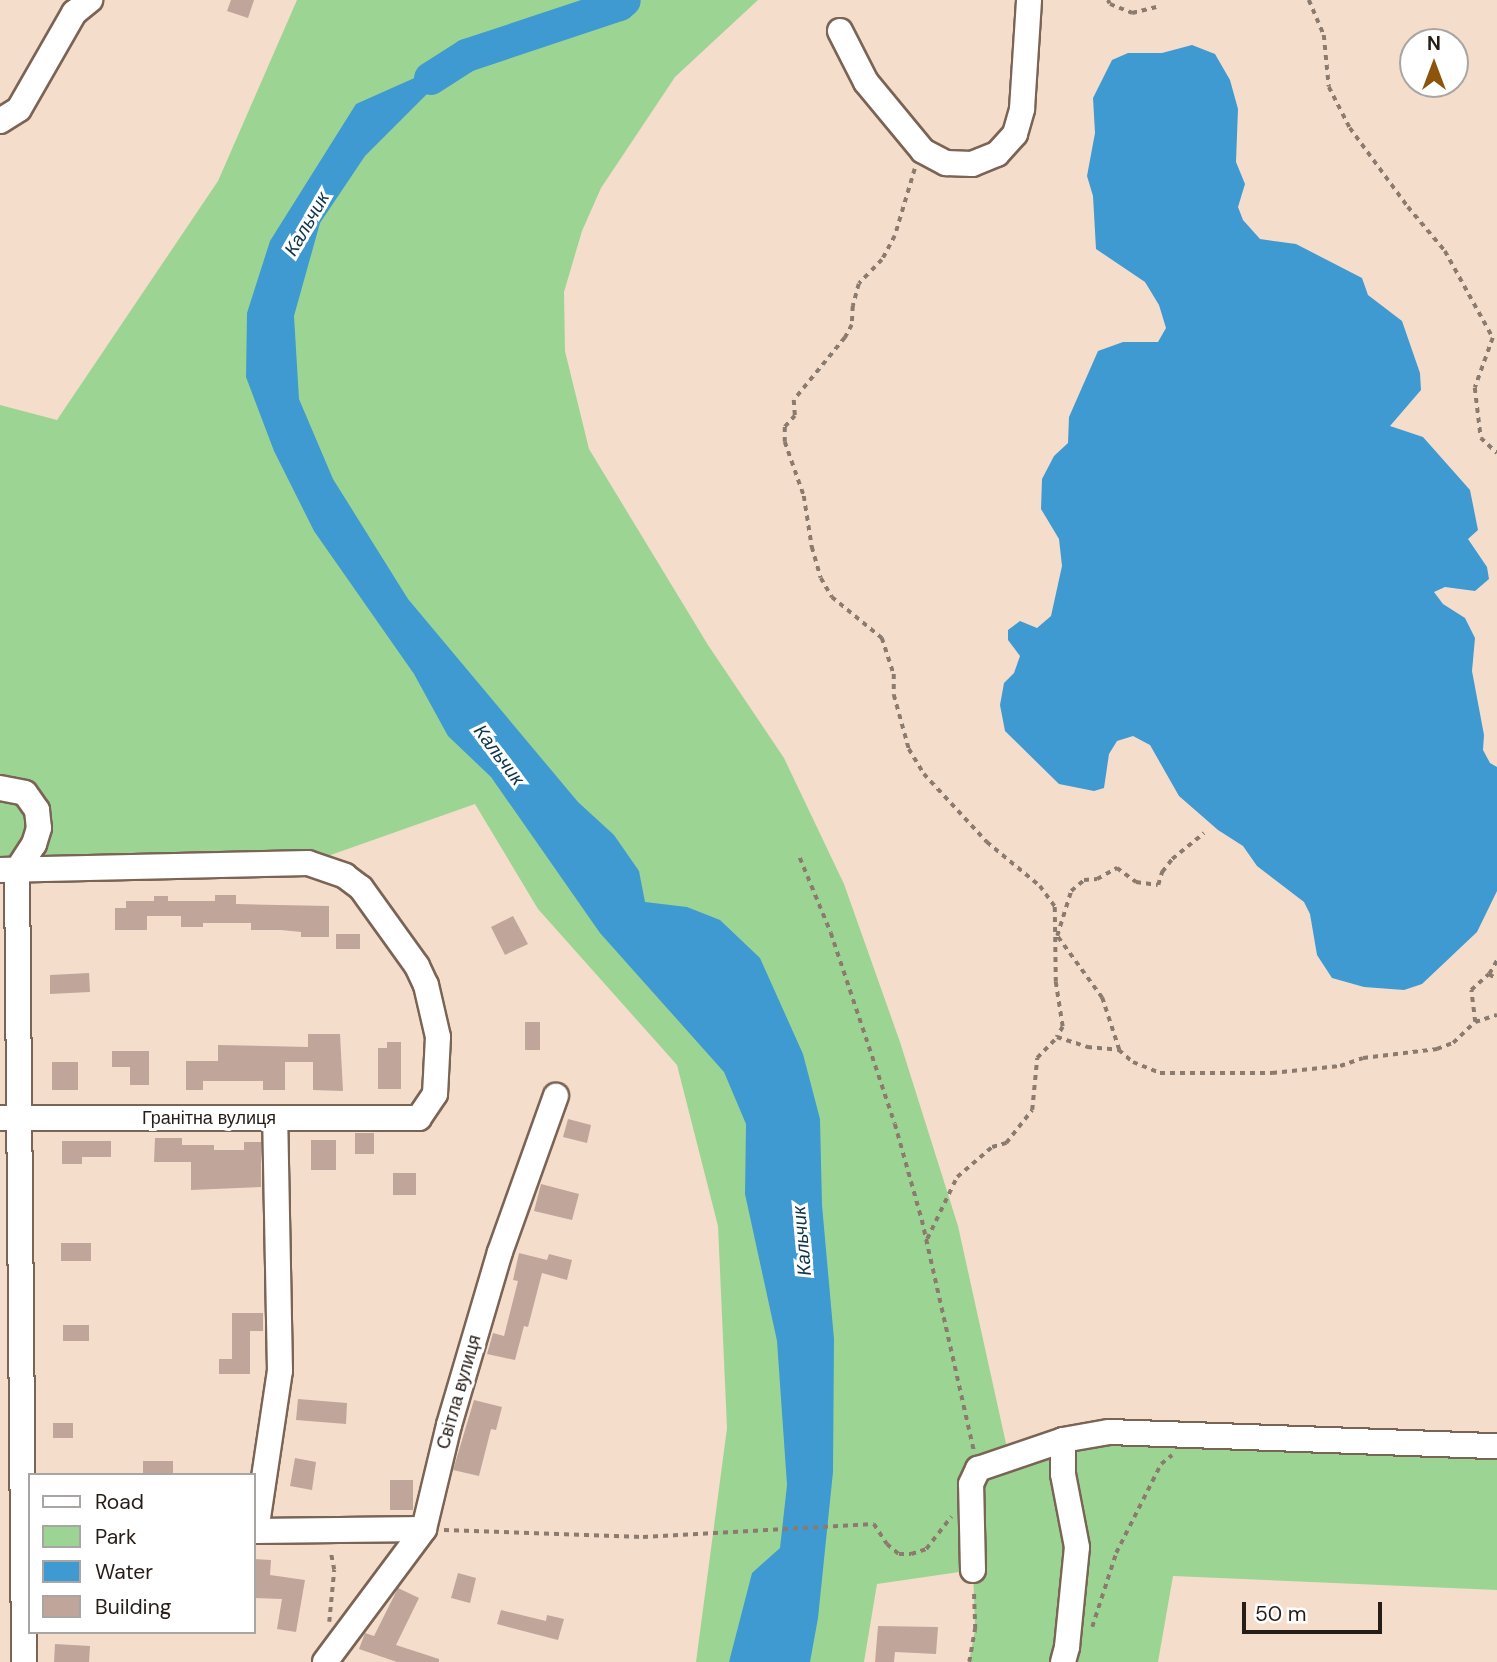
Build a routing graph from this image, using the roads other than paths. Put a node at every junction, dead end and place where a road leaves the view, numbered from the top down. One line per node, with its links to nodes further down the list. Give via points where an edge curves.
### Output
1 (90, 0): 4 (street, via 74,13 19,109)
2 (1029, 0): 3 (street, via 1023,109 1015,134 997,154 972,164 946,163 923,151 866,82)
3 (840, 32)
4 (0, 121)
5 (0, 788): 6 (street, via 25,793 37,810 39,828 34,844)
6 (8, 870): 8 (street); 9 (street, Гранітна вулиця, via 308,863 345,876 361,888 426,985 438,1037 435,1094 419,1118)
7 (556, 1096): 13 (street, Світла вулиця, via 500,1252)
8 (10, 1118): 9 (street, Гранітна вулиця); 15 (street)
9 (275, 1118): 12 (street, via 280,1371)
10 (1063, 1440): 11 (street, via 1110,1432); 16 (street, via 974,1477); 19 (street, via 1063,1474 1077,1547)
11 (1497, 1447)
12 (256, 1525)
13 (424, 1529): 14 (street); 17 (street)
14 (256, 1531)
15 (17, 1533): 18 (street)
16 (973, 1570)
17 (326, 1660)
18 (24, 1662)
19 (1063, 1662)

